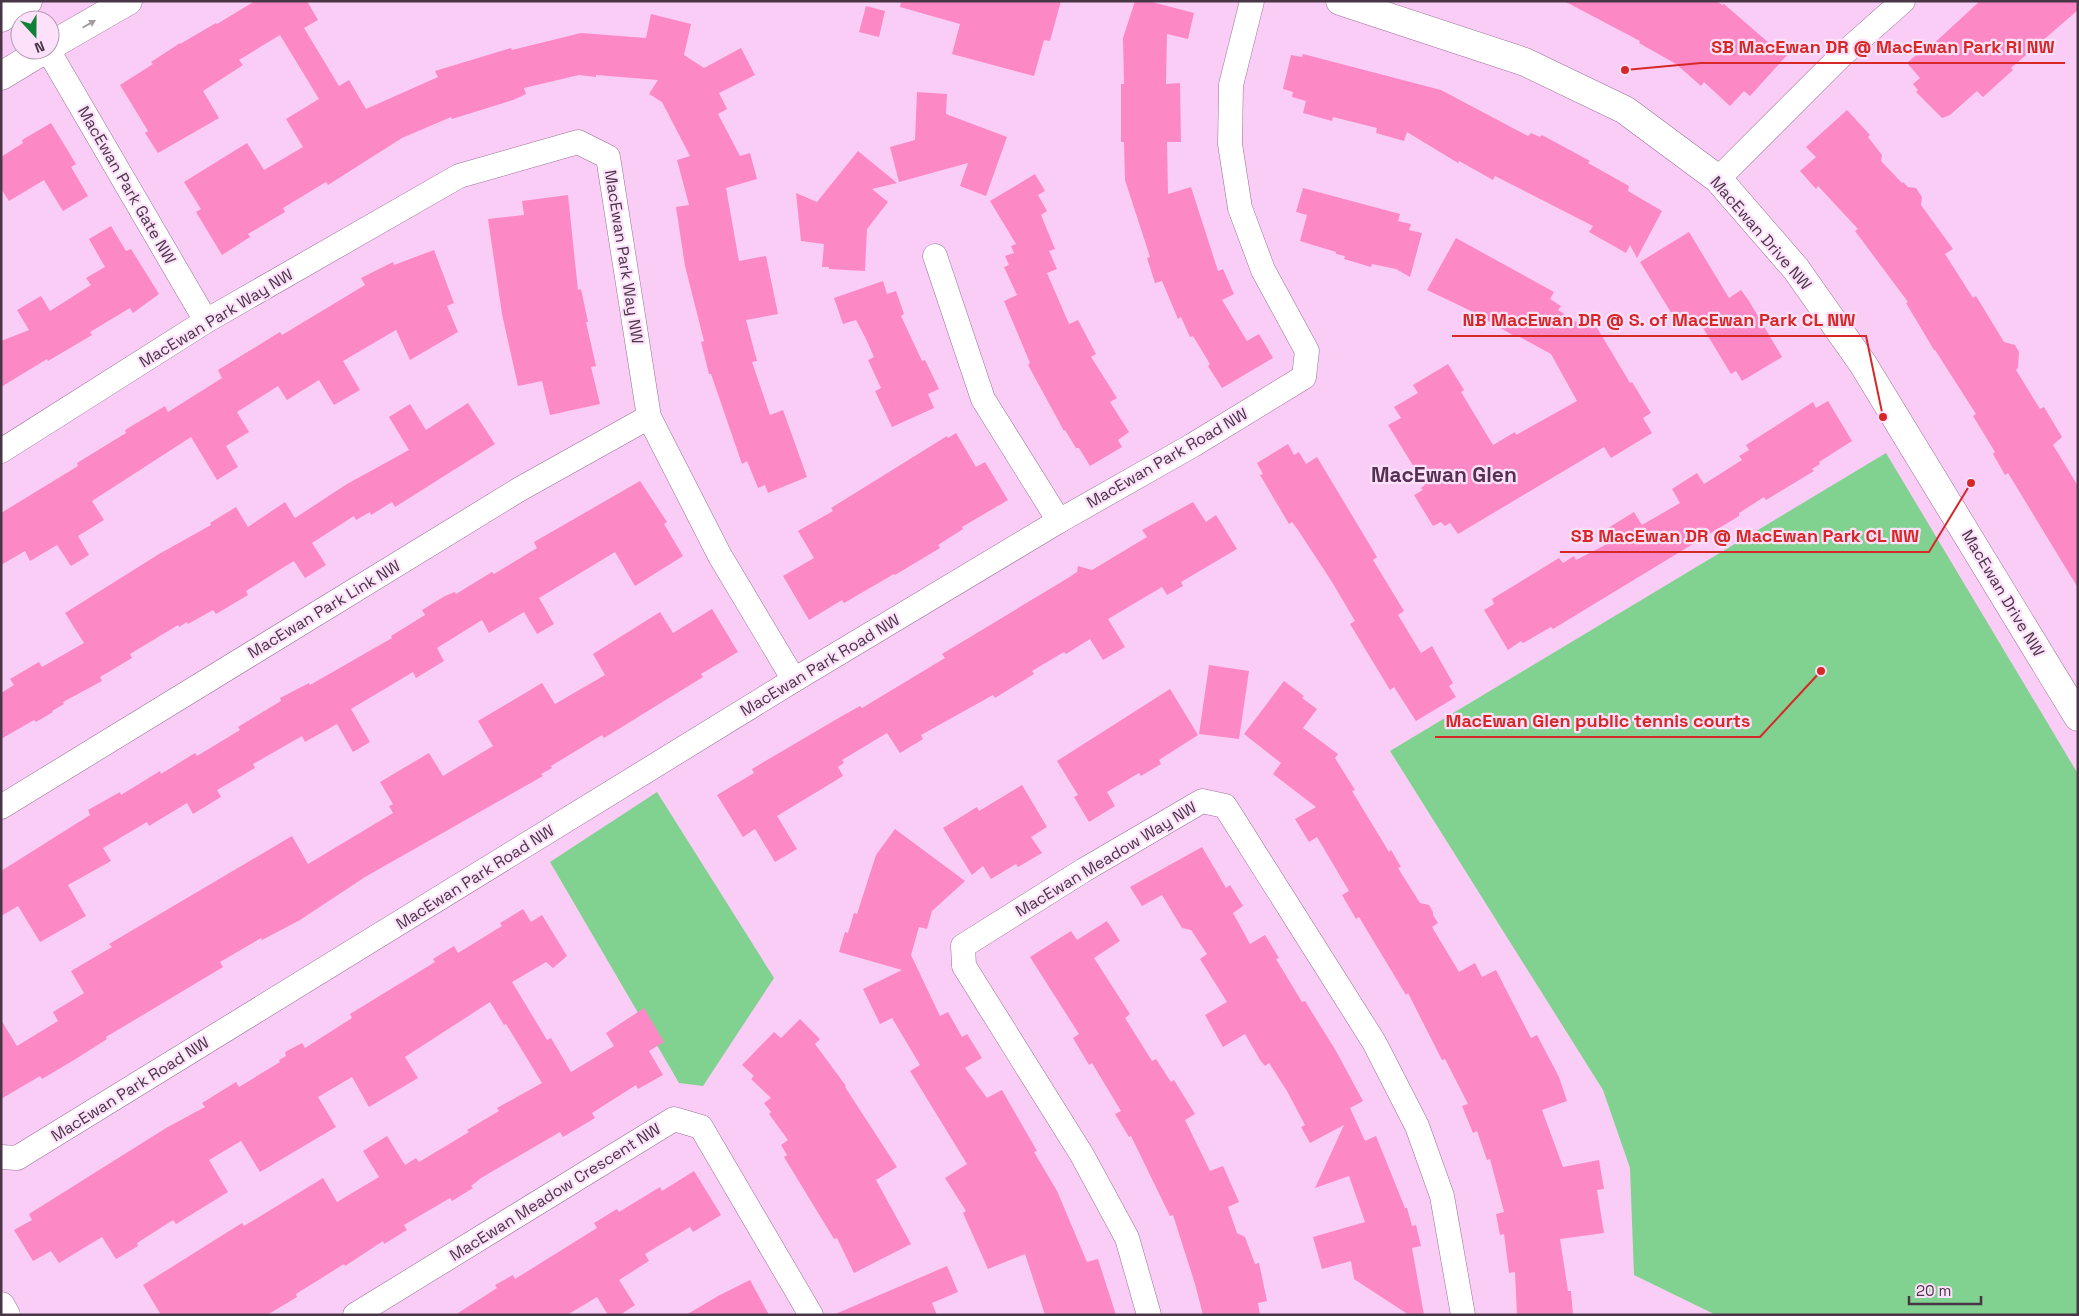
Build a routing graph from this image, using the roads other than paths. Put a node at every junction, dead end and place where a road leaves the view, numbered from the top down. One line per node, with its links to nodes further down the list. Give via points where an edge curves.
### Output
1 (128, 1): 5 (street, one-way to 1)
2 (1252, 1): 14 (street, MacEwan Park Road NW, via 1230,85 1230,144 1240,208 1263,270 1307,351 1304,376)
3 (1340, 1): 9 (street, MacEwan Drive NW, via 1525,62 1625,110)
4 (1903, 1): 9 (street, via 1840,56)
5 (60, 40)
6 (27, 60): 8 (street)
7 (54, 60): 11 (street, MacEwan Park Gate NW)
8 (1, 76)
9 (1718, 179): 16 (street, MacEwan Drive NW, via 1796,269 1863,364)
10 (935, 256): 14 (street, via 983,399)
11 (206, 321): 12 (street, MacEwan Park Way NW, via 459,176 578,142 608,157); 13 (street, MacEwan Park Way NW)
12 (649, 417): 15 (street, MacEwan Park Way NW, via 720,556); 17 (street, MacEwan Park Link NW, via 520,489)
13 (1, 451)
14 (1059, 521): 15 (street, MacEwan Park Road NW)
15 (794, 680): 18 (street, MacEwan Park Road NW, via 17,1158)
16 (2078, 716)
17 (1, 807)
18 (1, 1157)
19 (1, 1306): 20 (street)
20 (6, 1315)
21 (355, 1315): 22 (street, MacEwan Meadow Crescent NW, via 674,1119 701,1127)
22 (811, 1315)
23 (1149, 1315): 24 (street, MacEwan Meadow Way NW, via 1127,1238 1082,1155 964,966 963,946 1202,801 1225,806 1374,1042 1417,1126 1442,1196)
24 (1463, 1315)

